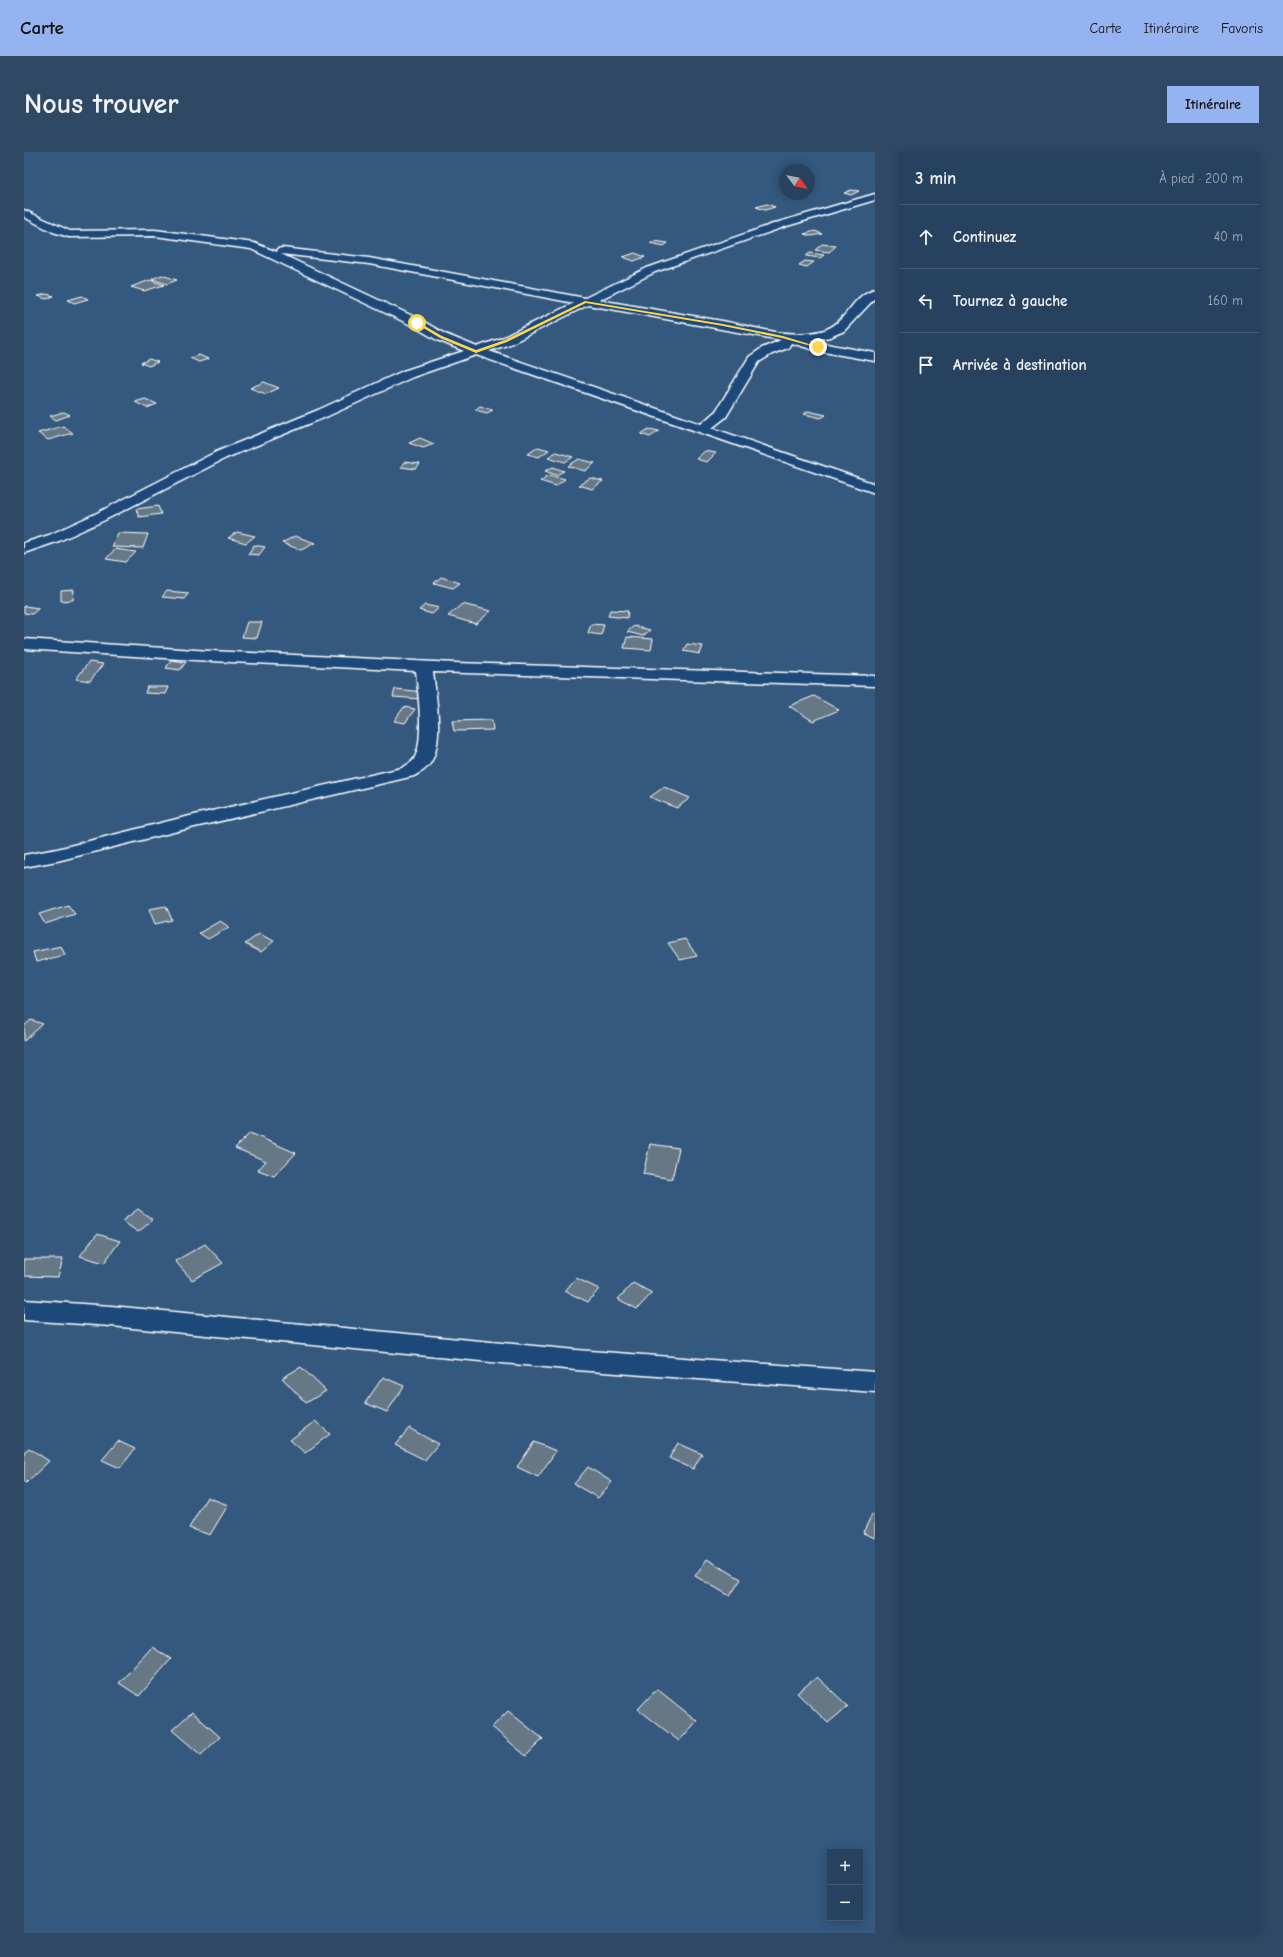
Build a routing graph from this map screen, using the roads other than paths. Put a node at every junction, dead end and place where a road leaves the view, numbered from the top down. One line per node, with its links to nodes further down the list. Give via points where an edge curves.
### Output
1 (875, 197): 5 (street, via 783,224 659,267)
2 (24, 213): 3 (street, via 41,220 55,230 69,234 155,233)
3 (254, 246): 5 (street, via 370,261); 7 (street, via 380,308 417,323 441,337)
4 (875, 293): 6 (street, via 860,303 844,326 813,336)
5 (585, 302): 6 (street, via 723,325); 7 (street, via 506,341)
6 (788, 339): 8 (street); 9 (street, via 784,345 767,351 754,360 721,414)
7 (476, 351): 9 (street); 11 (street, via 408,374 324,413 221,455 54,538)
8 (875, 358)
9 (702, 430): 10 (street)
10 (875, 489)
11 (24, 548)
12 (24, 644): 13 (street)
13 (424, 667): 14 (street); 15 (street, via 428,715 427,747 424,760 408,772)
14 (875, 681)
15 (24, 861)
16 (24, 1310): 17 (street, via 119,1316 576,1360)
17 (875, 1382)

